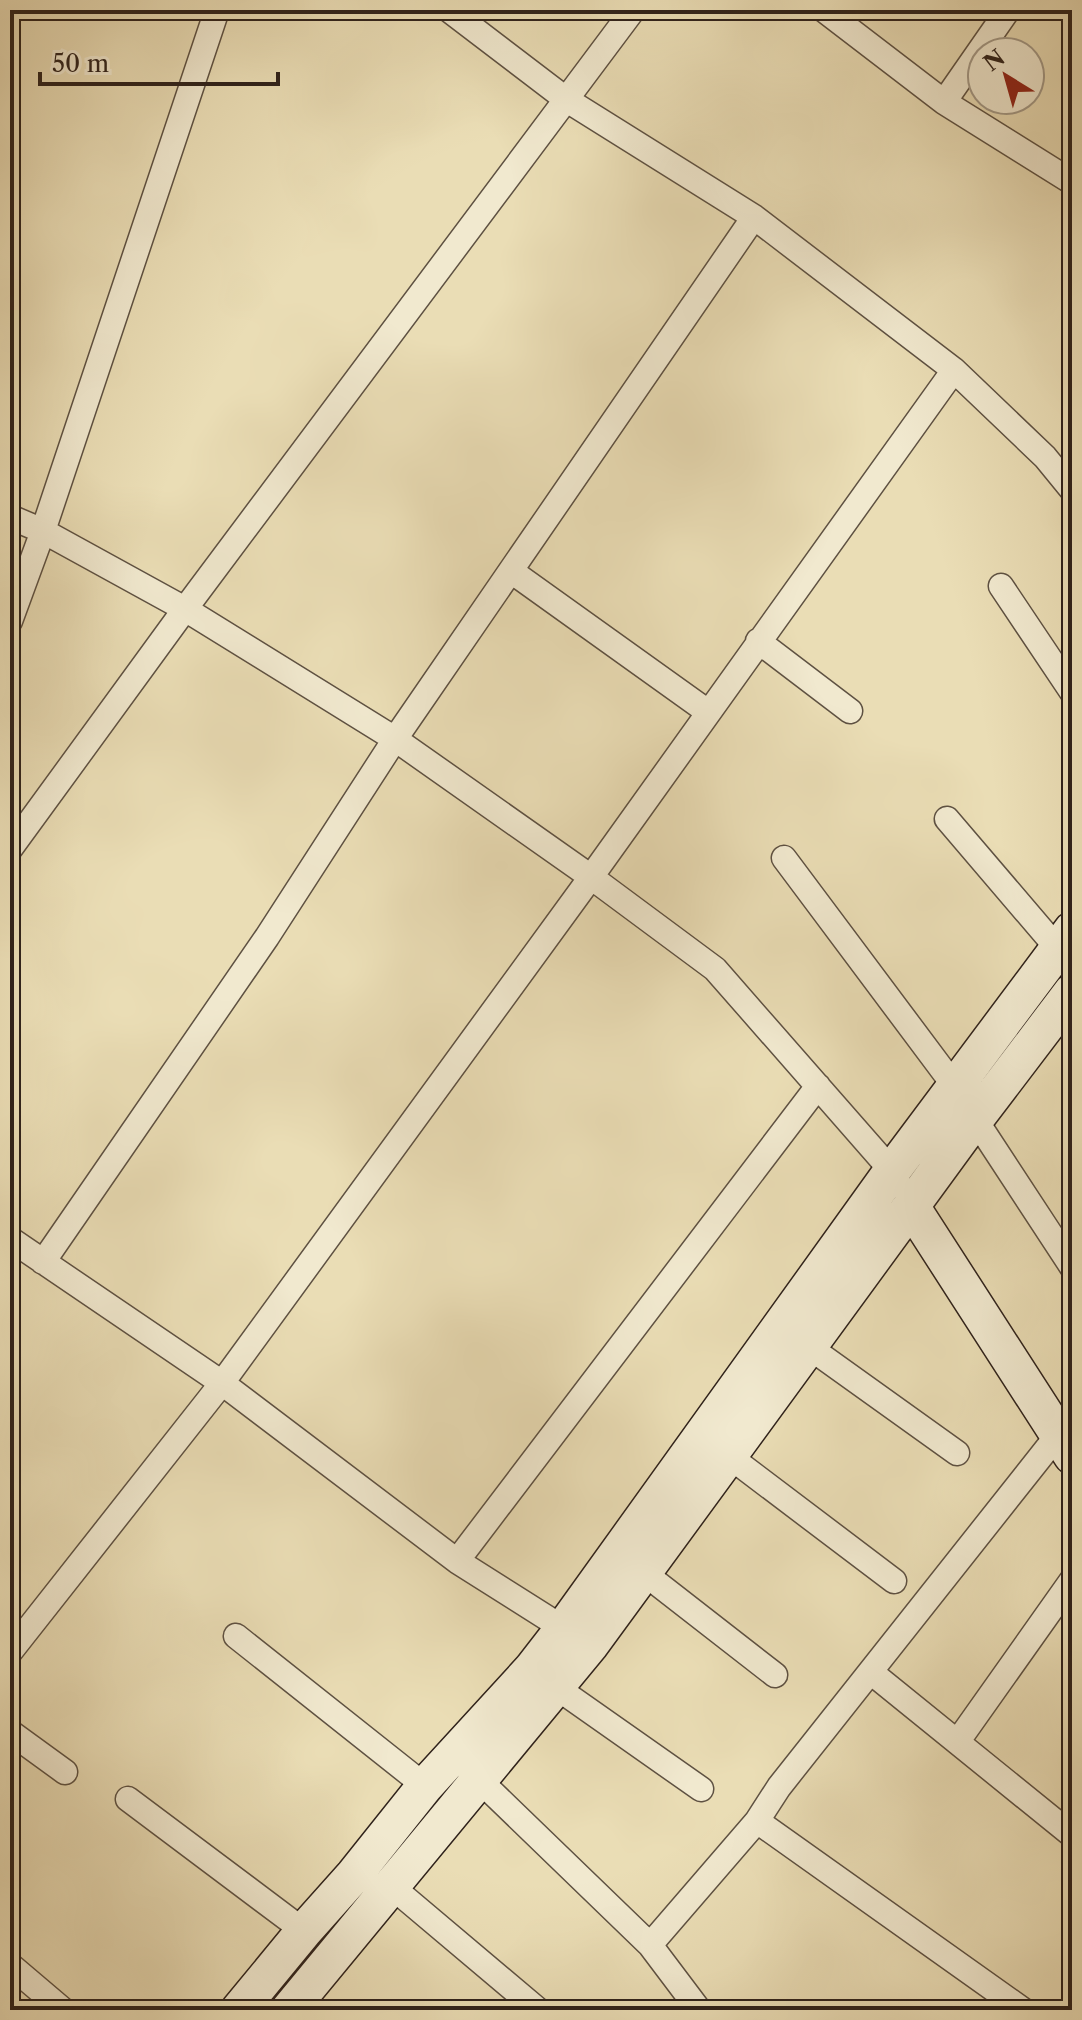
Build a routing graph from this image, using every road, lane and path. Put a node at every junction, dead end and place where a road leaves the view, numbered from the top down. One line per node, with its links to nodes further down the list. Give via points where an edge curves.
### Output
1 (217, 10): 13 (street)
2 (449, 10): 6 (street)
3 (633, 10): 6 (street)
4 (824, 10): 7 (street)
5 (1008, 10): 7 (street)
6 (567, 100): 9 (street); 16 (street)
7 (944, 102): 8 (street)
8 (1072, 182)
9 (754, 217): 10 (street); 14 (street)
10 (954, 370): 11 (street); 18 (street)
11 (1072, 490)
12 (10, 517): 13 (street)
13 (43, 531): 16 (street); 17 (street)
14 (511, 571): 21 (street); 22 (street)
15 (1001, 586): 19 (street)
16 (185, 609): 22 (street); 24 (street)
17 (10, 621)
18 (758, 641): 20 (street); 21 (street)
19 (1072, 692)
20 (850, 711)
21 (708, 712): 26 (street)
22 (395, 739): 26 (street); 35 (street, via 267,937)
23 (947, 819): 27 (street)
24 (10, 849)
25 (784, 858): 30 (street)
26 (591, 877): 29 (street, via 715,969); 38 (street)
27 (1065, 940): 30 (street)
28 (1072, 992): 31 (street)
29 (818, 1086): 32 (street); 42 (street)
30 (956, 1088): 32 (street)
31 (975, 1119): 33 (street); 36 (street)
32 (892, 1171): 33 (street); 39 (street)
33 (911, 1206): 37 (street); 40 (street)
34 (10, 1239): 35 (street)
35 (43, 1262): 38 (street)
36 (1072, 1267)
37 (809, 1347): 39 (street); 41 (street)
38 (222, 1383): 42 (street); 48 (street)
39 (715, 1446): 43 (street); 45 (street); 47 (street)
40 (1065, 1446): 49 (street)
41 (957, 1453)
42 (457, 1561): 47 (street)
43 (644, 1573): 47 (street); 50 (street)
44 (1072, 1580): 53 (street)
45 (894, 1581)
46 (236, 1636): 57 (street)
47 (577, 1636): 51 (street)
48 (14, 1638)
49 (872, 1673): 53 (street); 60 (street)
50 (775, 1675)
51 (544, 1679): 54 (street); 56 (street); 58 (street)
52 (10, 1732): 55 (street)
53 (958, 1741): 61 (street)
54 (451, 1756): 56 (street); 57 (street)
55 (65, 1772)
56 (479, 1778): 62 (street); 64 (street)
57 (425, 1786): 63 (street)
58 (701, 1789)
59 (128, 1799): 63 (street)
60 (757, 1821): 64 (street); 71 (street)
61 (1072, 1835)
62 (391, 1886): 68 (street); 69 (street)
63 (304, 1931): 67 (street)
64 (650, 1945): 70 (street)
65 (10, 1965): 66 (street)
66 (63, 2010)
67 (239, 2010)
68 (289, 2010)
69 (538, 2010)
70 (699, 2010)
71 (1023, 2010)

